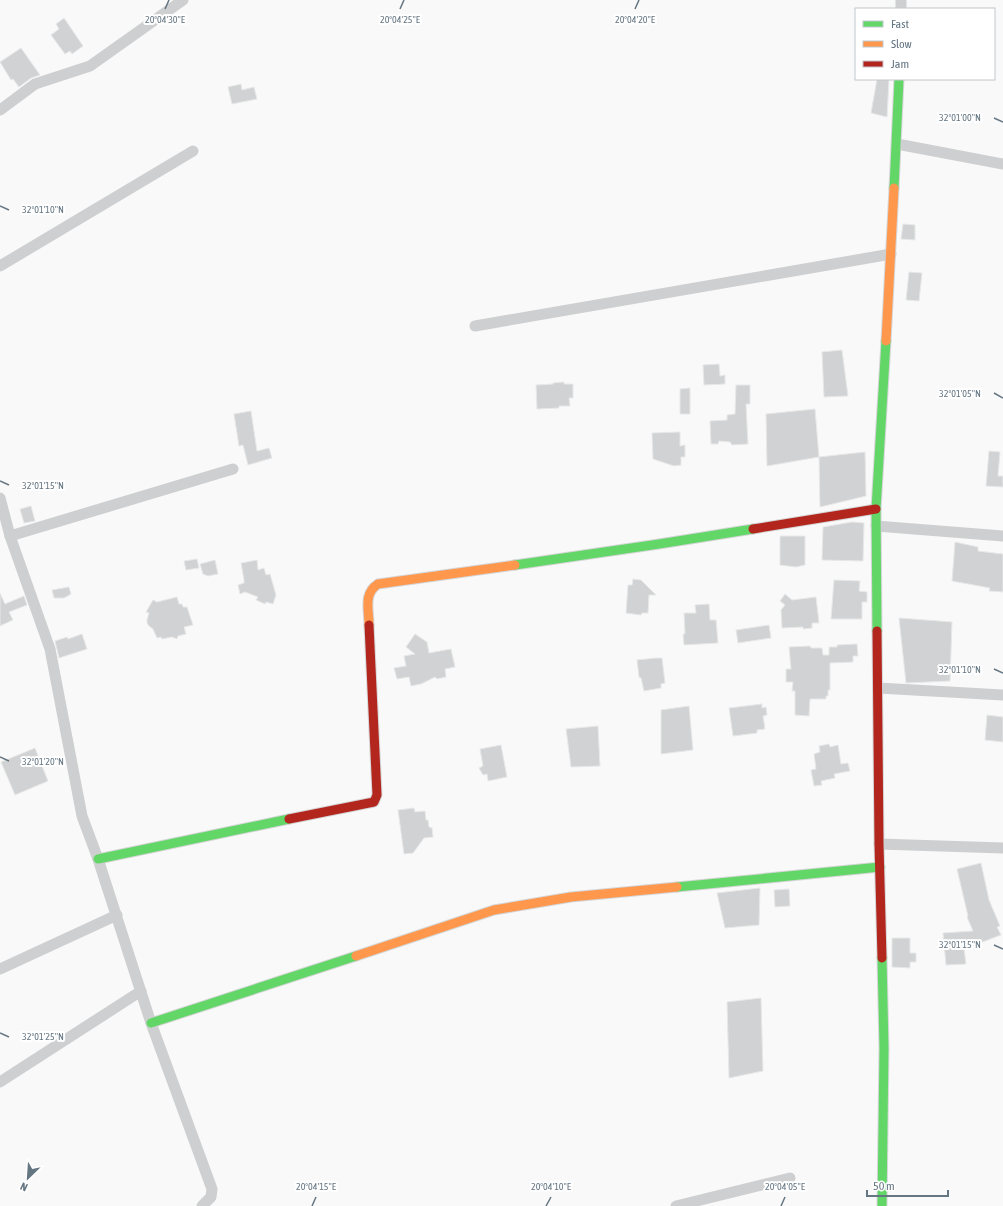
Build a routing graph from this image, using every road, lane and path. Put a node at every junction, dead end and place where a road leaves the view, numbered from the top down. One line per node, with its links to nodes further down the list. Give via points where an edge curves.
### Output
1 (183, 0): 3 (street, via 90,66 35,84)
2 (899, 80): 4 (street)
3 (0, 110)
4 (897, 144): 6 (street); 7 (street)
5 (193, 151): 8 (street)
6 (1003, 164)
7 (891, 254): 9 (street); 12 (street)
8 (0, 266)
9 (475, 326)
10 (233, 469): 14 (street)
11 (0, 498): 14 (street)
12 (876, 509): 13 (street); 20 (street, via 659,544 378,584 368,595 377,795 374,802)
13 (876, 526): 15 (street); 16 (street)
14 (10, 536): 20 (street, via 50,649 82,816)
15 (1003, 536)
16 (878, 688): 17 (street); 18 (street)
17 (1003, 696)
18 (879, 844): 19 (street); 21 (street)
19 (1003, 848)
20 (98, 859): 22 (street)
21 (880, 867): 25 (street, via 571,897 494,910); 30 (street, via 884,1048)
22 (116, 915): 23 (street); 24 (street)
23 (0, 969)
24 (141, 991): 25 (street); 26 (street)
25 (152, 1023): 28 (street, via 212,1190 211,1197)
26 (0, 1082)
27 (790, 1178): 29 (street)
28 (202, 1206)
29 (676, 1206)
30 (882, 1206)

